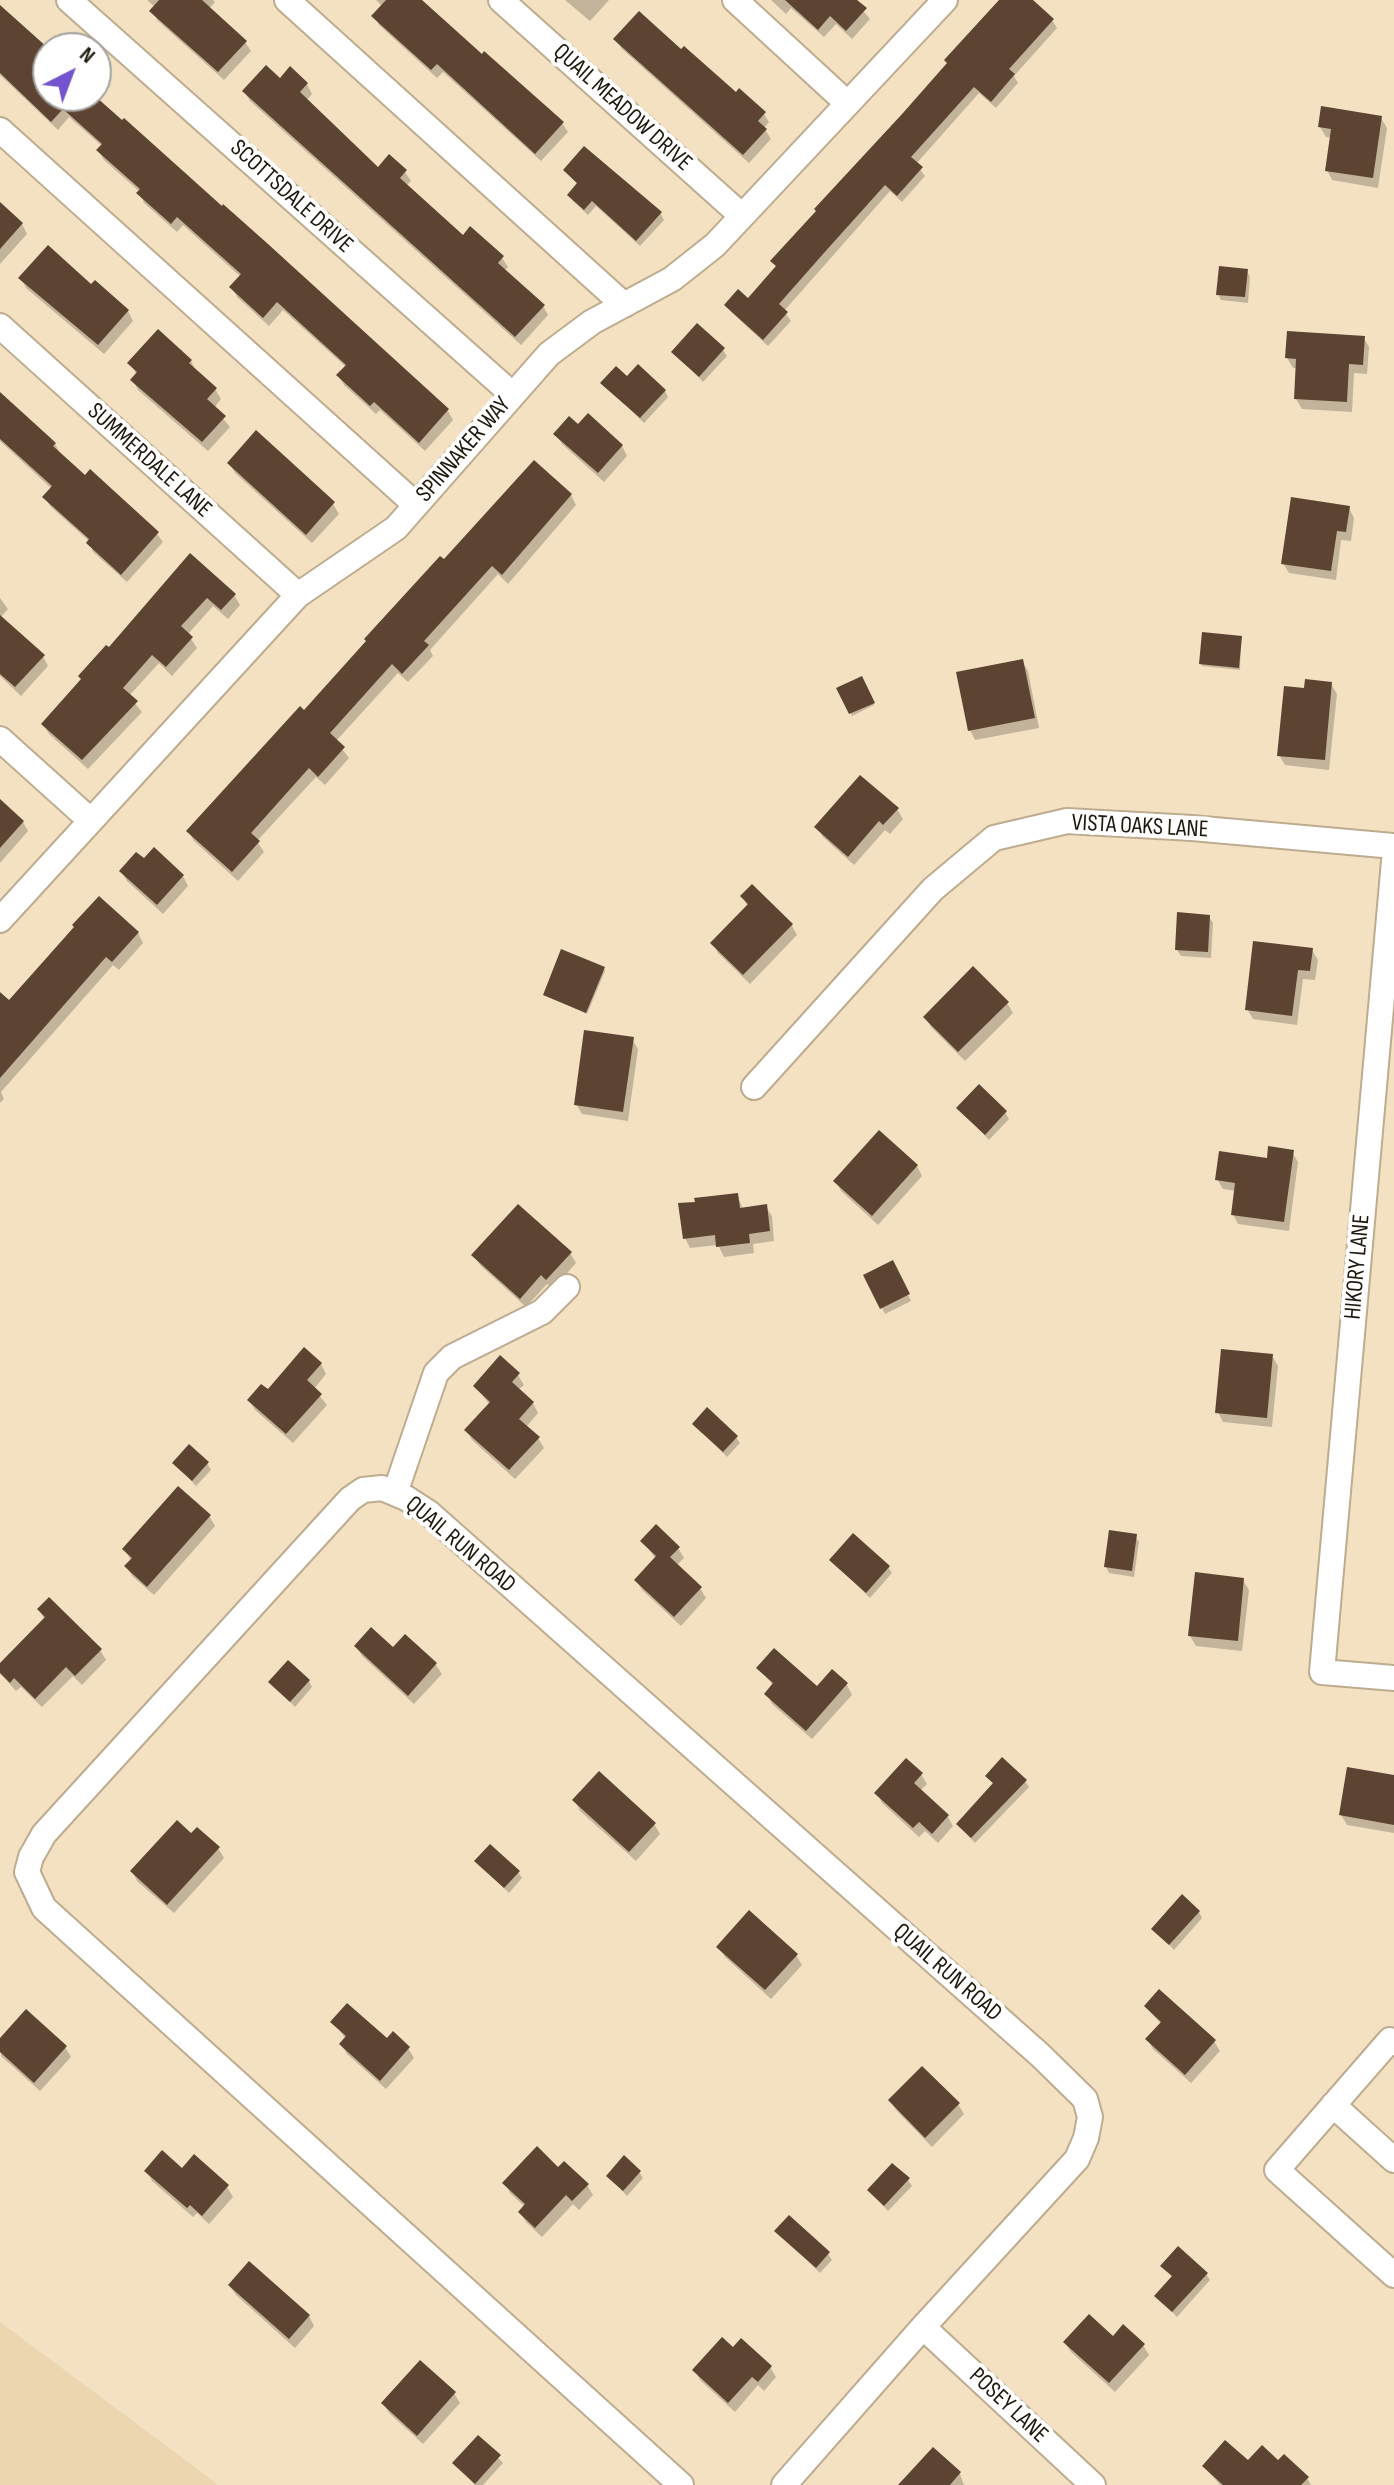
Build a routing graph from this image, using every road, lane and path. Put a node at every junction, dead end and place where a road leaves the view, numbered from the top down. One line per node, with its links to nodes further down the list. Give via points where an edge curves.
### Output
1 (69, 0): 11 (street, SCOTTSDALE DRIVE)
2 (287, 0): 9 (street)
3 (501, 0): 8 (street, QUAIL MEADOW DRIVE)
4 (735, 0): 6 (street)
5 (941, 1): 6 (street, SPINNAKER WAY)
6 (847, 103): 8 (street, SPINNAKER WAY)
7 (0, 130): 12 (street)
8 (742, 216): 9 (street, SPINNAKER WAY, via 672,279)
9 (624, 305): 11 (street, SPINNAKER WAY, via 549,354)
10 (0, 326): 13 (street, SUMMERDALE LANE)
11 (513, 395): 12 (street, SPINNAKER WAY)
12 (416, 505): 13 (street, SPINNAKER WAY, via 396,528)
13 (298, 595): 15 (street, SPINNAKER WAY)
14 (0, 739): 15 (street)
15 (90, 820): 18 (street, SPINNAKER WAY)
16 (1394, 846): 19 (street, VISTA OAKS LANE, via 1067,821 994,838 933,889)
17 (1394, 861): 22 (street, HIKORY LANE, via 1322,1672)
18 (0, 920)
19 (754, 1087)
20 (567, 1287): 21 (street, via 542,1312 452,1357 436,1373)
21 (395, 1493): 27 (street, QUAIL RUN ROAD, via 429,1513 1085,2099 1090,2117 1077,2159); 28 (street, QUAIL RUN ROAD, via 363,1490 350,1499 44,1834 27,1872 44,1908)
22 (1394, 1678)
23 (1394, 2043): 24 (street, via 1390,2040)
24 (1333, 2105): 25 (street); 26 (street, via 1277,2170)
25 (1394, 2160)
26 (1394, 2275)
27 (923, 2327): 29 (street, QUAIL RUN ROAD); 30 (street, POSEY LANE)
28 (681, 2485)
29 (784, 2485)
30 (1093, 2485)

